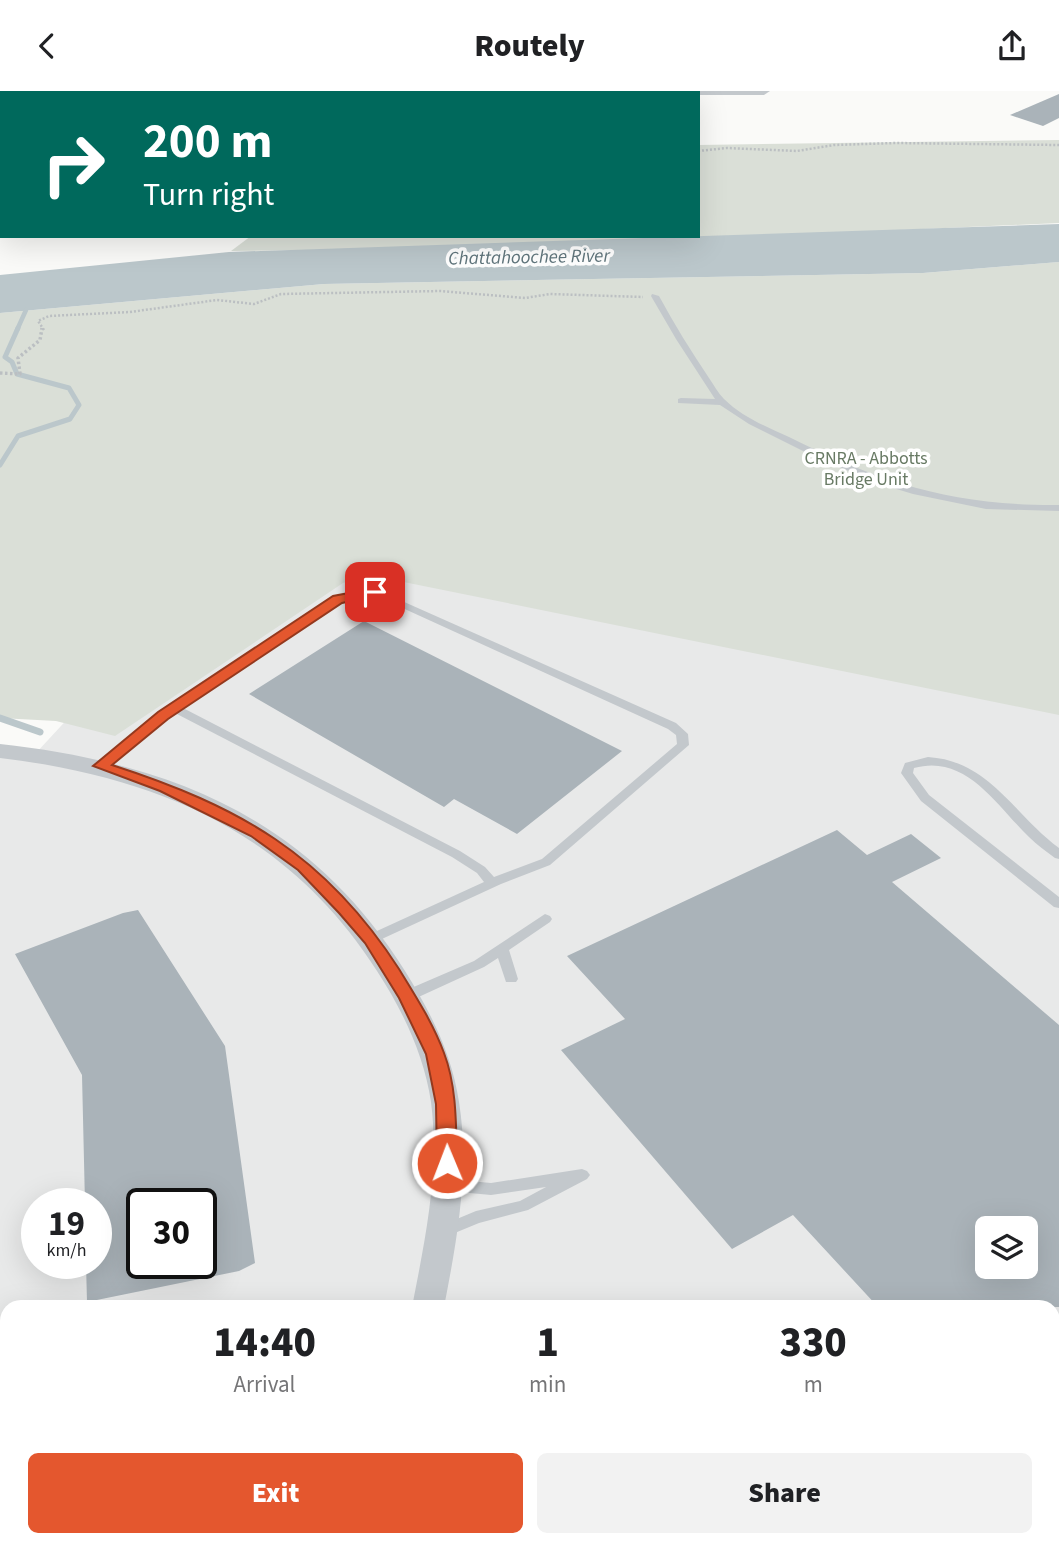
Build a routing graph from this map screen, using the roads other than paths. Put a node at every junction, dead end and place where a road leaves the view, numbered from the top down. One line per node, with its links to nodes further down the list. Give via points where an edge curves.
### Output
1 (700, 91): 2 (street)
2 (764, 91)
3 (657, 300): 5 (lane, via 673,332)
4 (681, 401): 5 (lane)
5 (722, 402): 6 (lane, via 865,478 971,505)
6 (1059, 508)
7 (174, 708): 9 (lane); 11 (lane, via 456,854); 11 (lane, via 337,599 375,592 682,734 683,745 546,862)
8 (0, 751): 9 (street, via 49,754)
9 (101, 766): 14 (street, via 165,787 256,832 304,866)
10 (1059, 855): 12 (lane, via 1033,834 989,785 937,761 921,760 909,766 907,773 925,798)
11 (492, 883): 14 (lane)
12 (1059, 904)
13 (545, 919): 15 (lane)
14 (371, 939): 17 (street)
15 (502, 949): 16 (lane); 17 (lane)
16 (511, 979)
17 (407, 996): 18 (street, via 435,1054 446,1104)
18 (448, 1185): 19 (street); 19 (lane, via 491,1189 582,1175 523,1206 476,1217)
19 (442, 1233): 20 (street)
20 (429, 1300)

